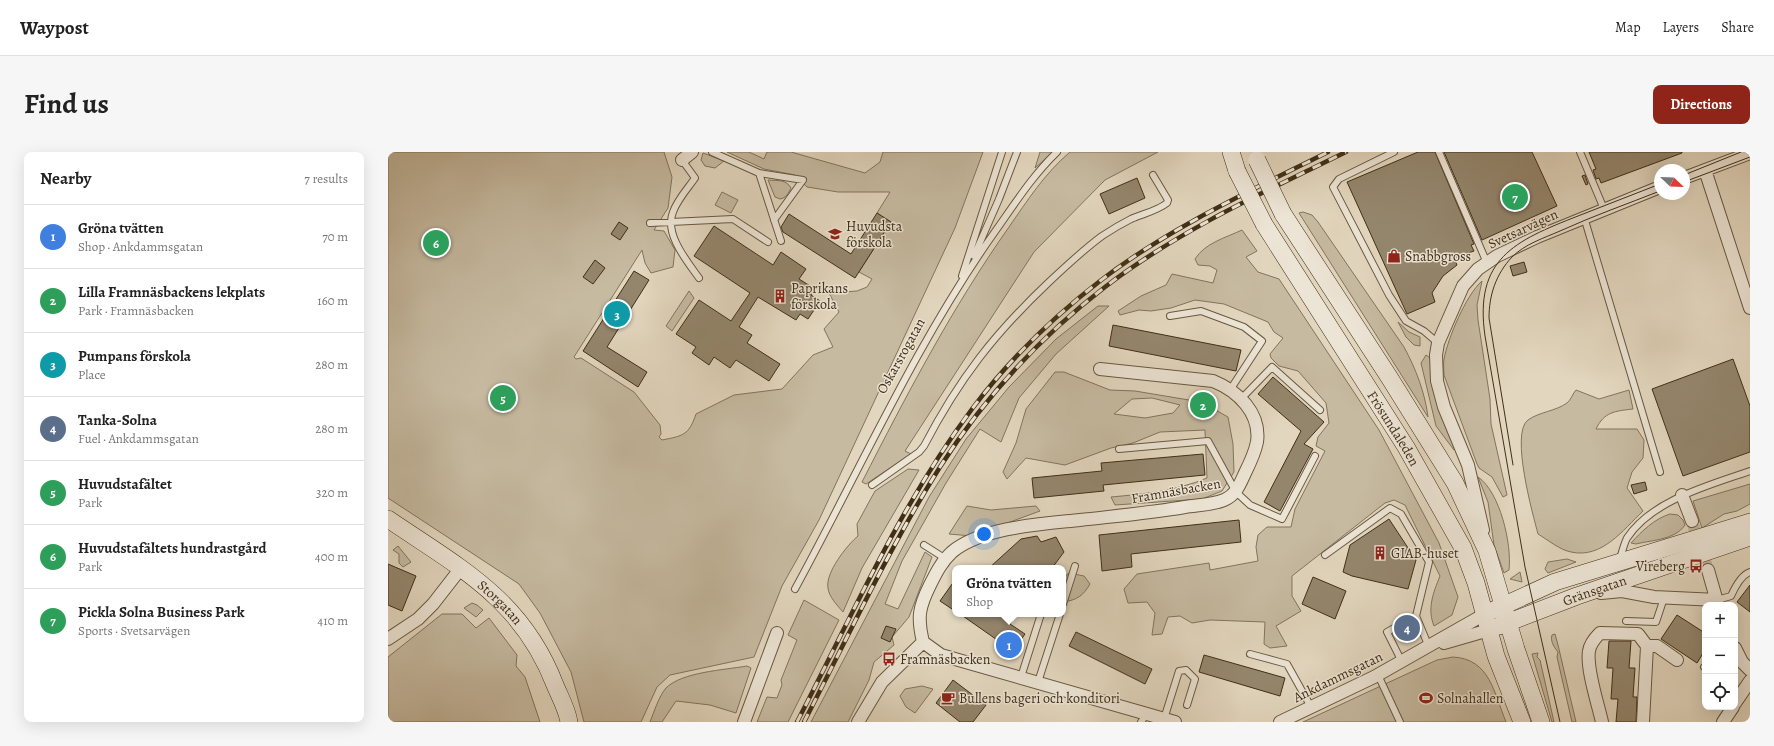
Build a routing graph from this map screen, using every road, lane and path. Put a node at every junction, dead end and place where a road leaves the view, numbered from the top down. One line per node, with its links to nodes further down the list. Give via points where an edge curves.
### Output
1 (692, 152): 12 (street)
2 (712, 152): 14 (lane)
3 (1002, 152): 27 (lane)
4 (1016, 152): 27 (lane, via 990,221)
5 (1057, 152): 27 (lane, Oskarsrogatan, via 1018,198)
6 (1231, 152): 69 (main road, Frösundaleden, bridge, via 1237,171 1264,224 1366,382 1436,498 1463,548)
7 (1394, 152): 30 (lane, via 1339,179 1333,186 1389,295 1406,321)
8 (1439, 152): 25 (lane)
9 (1580, 152): 18 (lane)
10 (1750, 153): 13 (street)
11 (1256, 156): 49 (main road, Frösundaleden, bridge, via 1283,214 1456,483)
12 (682, 160): 22 (lane, via 695,178 673,212)
13 (1705, 170): 16 (street); 28 (street)
14 (759, 173): 20 (lane); 20 (lane, via 803,180)
15 (1153, 175): 39 (lane, via 1168,200 1167,203 1103,236 1080,253 1041,290 1002,328 976,362 953,394 922,449)
16 (1690, 176)
17 (1654, 189): 18 (street, Svetsarvägen)
18 (1604, 209): 19 (street, Svetsarvägen)
19 (1584, 217): 25 (street, Svetsarvägen); 38 (lane)
20 (774, 220): 23 (lane)
21 (650, 223): 22 (lane)
22 (671, 223): 24 (lane, via 733,220); 26 (lane, via 673,236 679,248)
23 (781, 240)
24 (768, 242)
25 (1487, 263): 30 (street, Svetsarvägen, via 1468,278 1463,286)
26 (699, 278)
27 (959, 284): 57 (lane, Oskarsrogatan, via 884,418)
28 (1750, 308)
29 (1170, 316): 32 (lane, via 1201,311 1244,327 1262,341)
30 (1438, 343): 49 (street, Svetsarvägen, via 1437,381 1444,407 1468,465)
31 (1100, 369): 32 (street, Framnäsbacken, via 1212,382)
32 (1230, 390): 33 (street, Framnäsbacken)
33 (1240, 399): 34 (lane, via 1272,367); 40 (street, Framnäsbacken, via 1250,408 1258,432 1253,455)
34 (1320, 410)
35 (1119, 449): 40 (lane, via 1208,441)
36 (1315, 456): 40 (lane, via 1282,519 1250,505)
37 (1750, 470): 41 (lane)
38 (1660, 472)
39 (872, 485)
40 (1236, 492): 51 (street, Framnäsbacken, via 1222,501 1160,512 1011,528 974,540)
41 (1682, 495): 44 (street); 52 (lane, via 1643,521 1627,539)
42 (1750, 510): 46 (main road, via 1730,519)
43 (388, 519): 54 (main road, Storgatan)
44 (1692, 520)
45 (1750, 522): 46 (main road, Gränsgatan)
46 (1719, 532): 52 (main road, Gränsgatan)
47 (1750, 537): 59 (main road, Gränsgatan)
48 (924, 545): 51 (lane)
49 (1487, 551): 64 (main road, Frösundaleden)
50 (1325, 555): 65 (lane, via 1390,508 1401,514 1429,562)
51 (946, 559): 73 (street, Framnäsbacken, via 939,567 922,601 918,617)
52 (1619, 562): 64 (main road, Gränsgatan, via 1550,583)
53 (1075, 566): 58 (lane)
54 (461, 568): 72 (street, via 418,619); 91 (main road, Storgatan, via 491,591 516,616 532,638 550,672)
55 (1708, 570): 62 (street)
56 (1750, 572): 63 (lane, via 1741,579 1731,596)
57 (795, 589)
58 (1066, 594)
59 (1577, 596): 60 (street, via 1622,591); 70 (main road, Gränsgatan)
60 (1664, 598): 61 (street); 68 (lane, via 1656,622)
61 (1707, 602)
62 (1718, 602)
63 (1720, 602)
64 (1503, 606): 69 (main road, Gränsgatan); 70 (main road, Frösundaleden)
65 (1416, 616): 75 (lane); 79 (lane, via 1387,632)
66 (1040, 617): 82 (lane)
67 (1059, 617): 84 (lane)
68 (1626, 621)
69 (1487, 622): 70 (main road, Gränsgatan); 75 (street, Ankdammsgatan); 96 (main road, Frösundaleden, via 1496,656)
70 (1508, 622): 97 (main road, Frösundaleden)
71 (777, 632): 92 (street)
72 (388, 639)
73 (923, 642): 82 (street, via 941,655); 93 (street, via 882,682)
74 (1645, 642): 78 (street, via 1657,646); 98 (street, via 1638,634 1600,634 1594,640 1589,650 1588,662); 99 (street)
75 (1429, 647): 79 (street, Ankdammsgatan)
76 (1250, 654): 87 (lane, via 1286,664)
77 (1738, 655): 80 (street)
78 (1677, 660)
79 (1402, 662): 81 (street, Ankdammsgatan)
80 (1750, 670)
81 (1378, 675): 87 (street, Ankdammsgatan); 95 (lane)
82 (1021, 678): 84 (street)
83 (1750, 681): 85 (street)
84 (1038, 682): 89 (street)
85 (1738, 699)
86 (1187, 705): 90 (lane, via 1195,679 1186,670 1179,671)
87 (1311, 707): 94 (street, Ankdammsgatan)
88 (1730, 710): 100 (street)
89 (1144, 718): 90 (street)
90 (1169, 721)
91 (569, 722)
92 (744, 722)
93 (858, 722)
94 (1280, 722)
95 (1400, 722)
96 (1522, 722)
97 (1541, 722)
98 (1602, 722)
99 (1643, 722)
100 (1723, 722)

